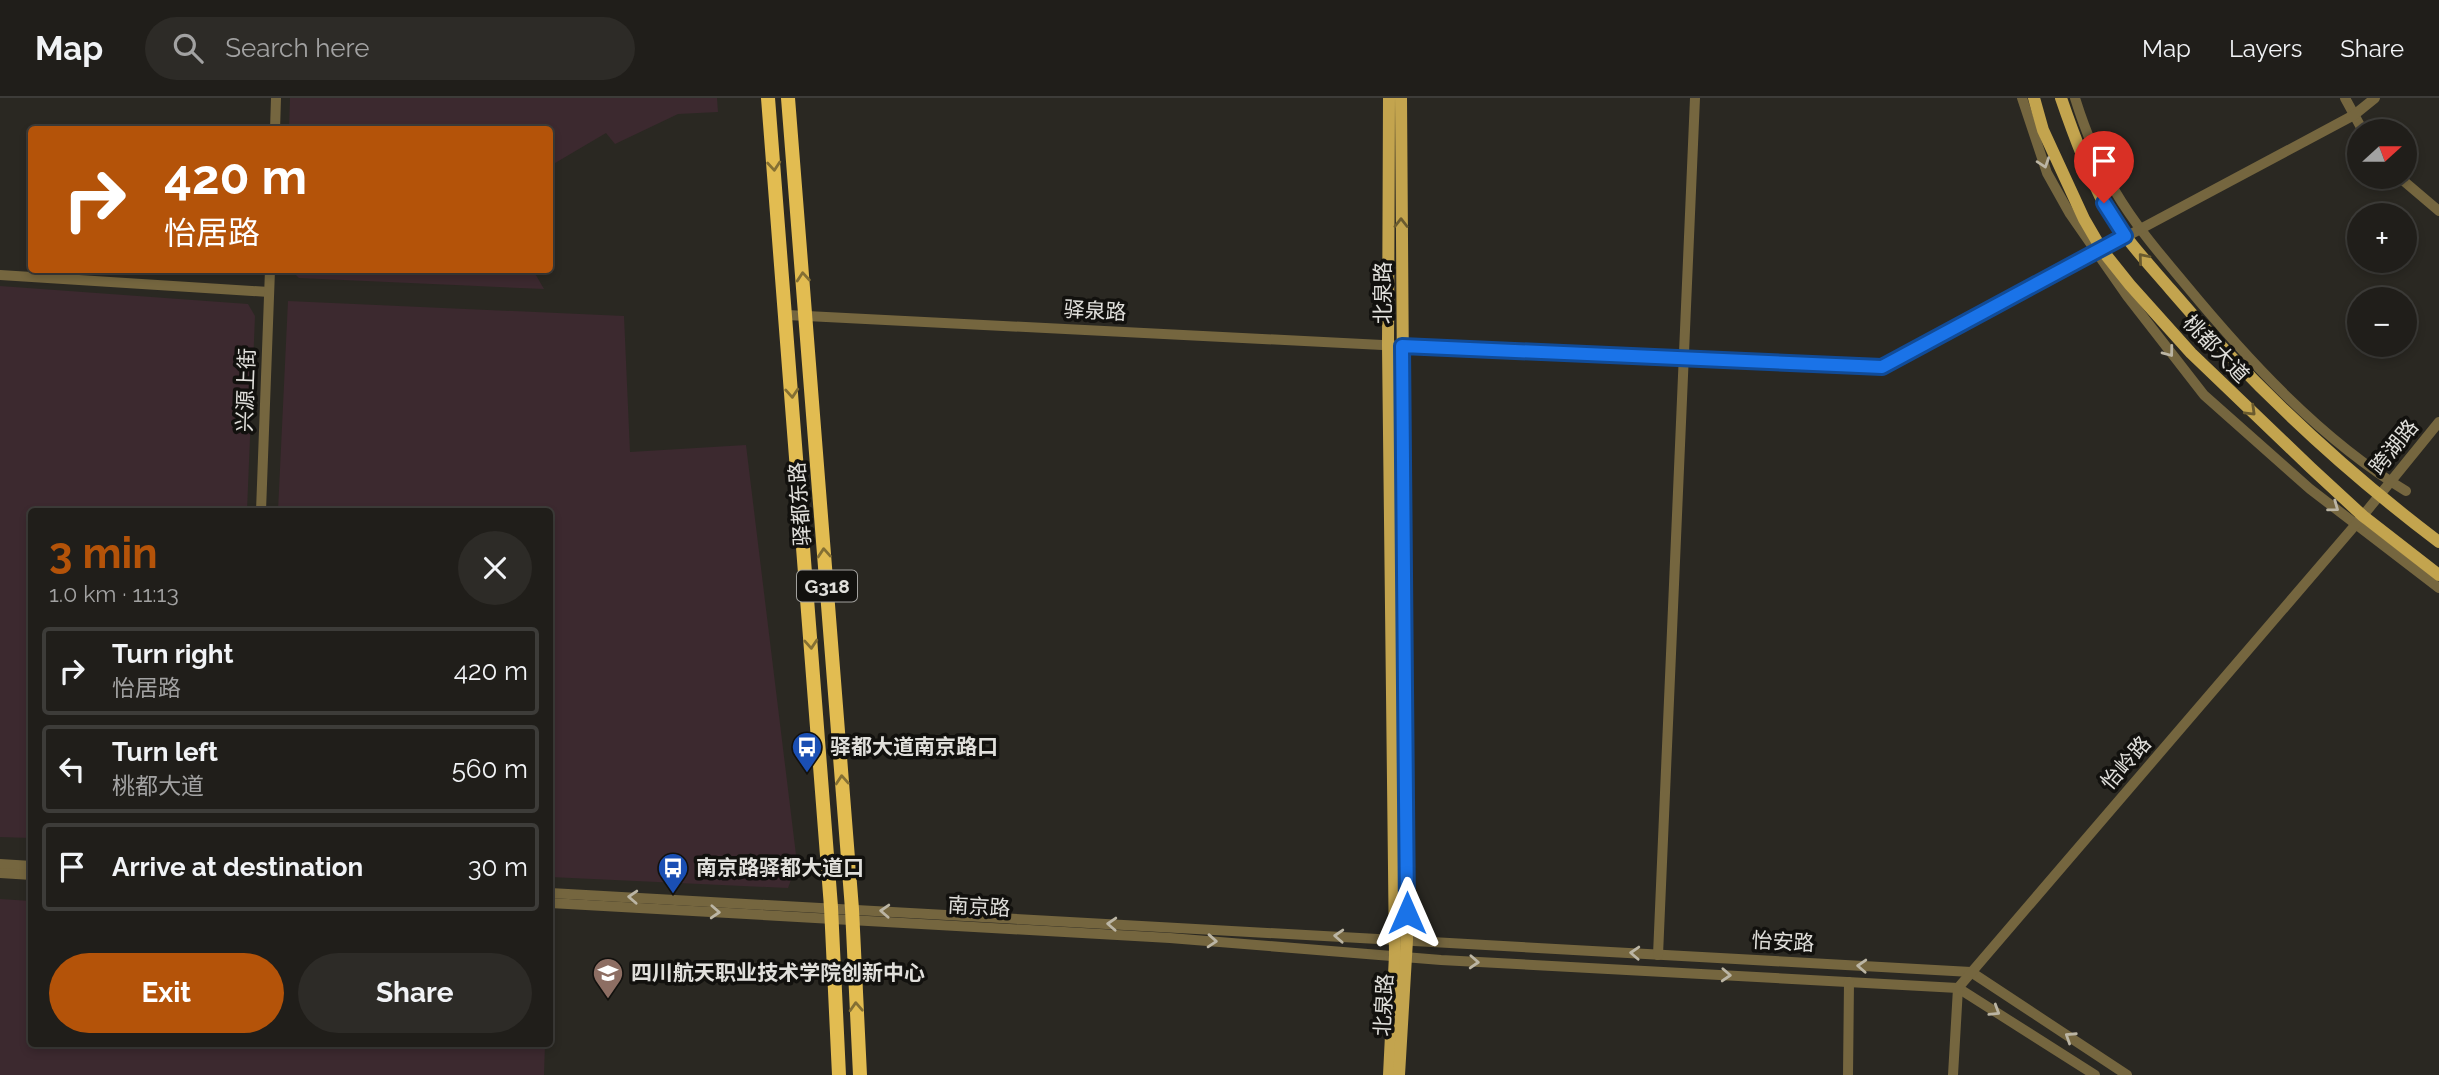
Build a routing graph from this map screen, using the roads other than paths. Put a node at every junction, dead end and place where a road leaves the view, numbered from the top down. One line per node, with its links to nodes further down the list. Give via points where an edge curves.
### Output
1 (276, 98): 15 (street)
2 (768, 98): 24 (highway, 驿都东路 / G318, one-way to 24)
3 (788, 98): 25 (highway, 驿都东路 / G318, one-way to 3)
4 (1389, 98): 26 (main road, 北泉路)
5 (1401, 98): 27 (main road, 北泉路, one-way to 5)
6 (1695, 98): 28 (street)
7 (2022, 98): 20 (street, one-way to 20, via 2047,173)
8 (2034, 98): 20 (main road, 桃都大道, via 2043,130)
9 (2061, 98): 19 (main road, 桃都大道, via 2104,203)
10 (2075, 98): 18 (street, via 2095,152)
11 (2345, 98): 13 (street)
12 (2375, 98): 13 (street, 驿泉路)
13 (2354, 115): 14 (street); 18 (street, 驿泉路)
14 (2356, 119)
15 (275, 126)
16 (2413, 189): 17 (street)
17 (2439, 211)
18 (2140, 229): 19 (street, 驿泉路); 30 (street, via 2240,350)
19 (2125, 236): 20 (street, 驿泉路); 32 (main road, 桃都大道, one-way to 19, via 2207,332)
20 (2099, 251): 28 (street, 驿泉路, via 1882,367); 34 (main road, 桃都大道, one-way to 34, via 2191,353); 34 (street, one-way to 34, via 2204,395 2311,489)
21 (270, 273): 23 (street, 兴源上街)
22 (0, 275): 23 (street)
23 (269, 292): 33 (street, 兴源上街)
24 (787, 315): 25 (street, 驿泉路); 44 (highway, 驿都东路 / G318, one-way to 44)
25 (806, 315): 26 (street, 驿泉路); 45 (highway, 驿都东路 / G318, one-way to 25)
26 (1388, 346): 27 (street, 驿泉路); 46 (main road, 北泉路)
27 (1402, 346): 28 (street, 驿泉路); 46 (main road, 北泉路)
28 (1682, 359): 48 (street)
29 (2439, 422): 30 (street, 跨湖路)
30 (2389, 481): 31 (street); 32 (street, 跨湖路)
31 (2406, 491)
32 (2379, 496): 34 (street, 怡岭路); 35 (main road, 桃都大道)
33 (261, 508)
34 (2360, 520): 36 (main road, 桃都大道); 37 (street); 49 (street, 怡岭路)
35 (2439, 542)
36 (2439, 575)
37 (2439, 588)
38 (0, 864): 39 (street)
39 (28, 866)
40 (0, 873): 41 (street)
41 (28, 875)
42 (553, 892): 44 (street, one-way to 42)
43 (553, 903): 44 (street, 南京路, one-way to 44)
44 (831, 913): 45 (street, 南京路); 52 (highway, 驿都东路 / G318)
45 (852, 914): 46 (street, 怡安路, one-way to 45); 47 (street, 南京路, one-way to 47); 53 (highway, 驿都东路 / G318, one-way to 45)
46 (1401, 940): 47 (main road, 北泉路); 48 (street, 怡安路, one-way to 46)
47 (1401, 955): 50 (street, 怡安路, one-way to 50); 54 (main road, 北泉路); 55 (main road, 北泉路)
48 (1658, 955): 49 (street, 怡安路, one-way to 48)
49 (1971, 972): 51 (street, 怡岭路); 59 (street, one-way to 49)
50 (1849, 982): 51 (street, 怡安路); 56 (street)
51 (1958, 988): 57 (street); 58 (street, 怡安路, one-way to 58)
52 (839, 1075)
53 (860, 1075)
54 (1389, 1075)
55 (1399, 1075)
56 (1848, 1075)
57 (1953, 1075)
58 (2095, 1075)
59 (2127, 1075)

